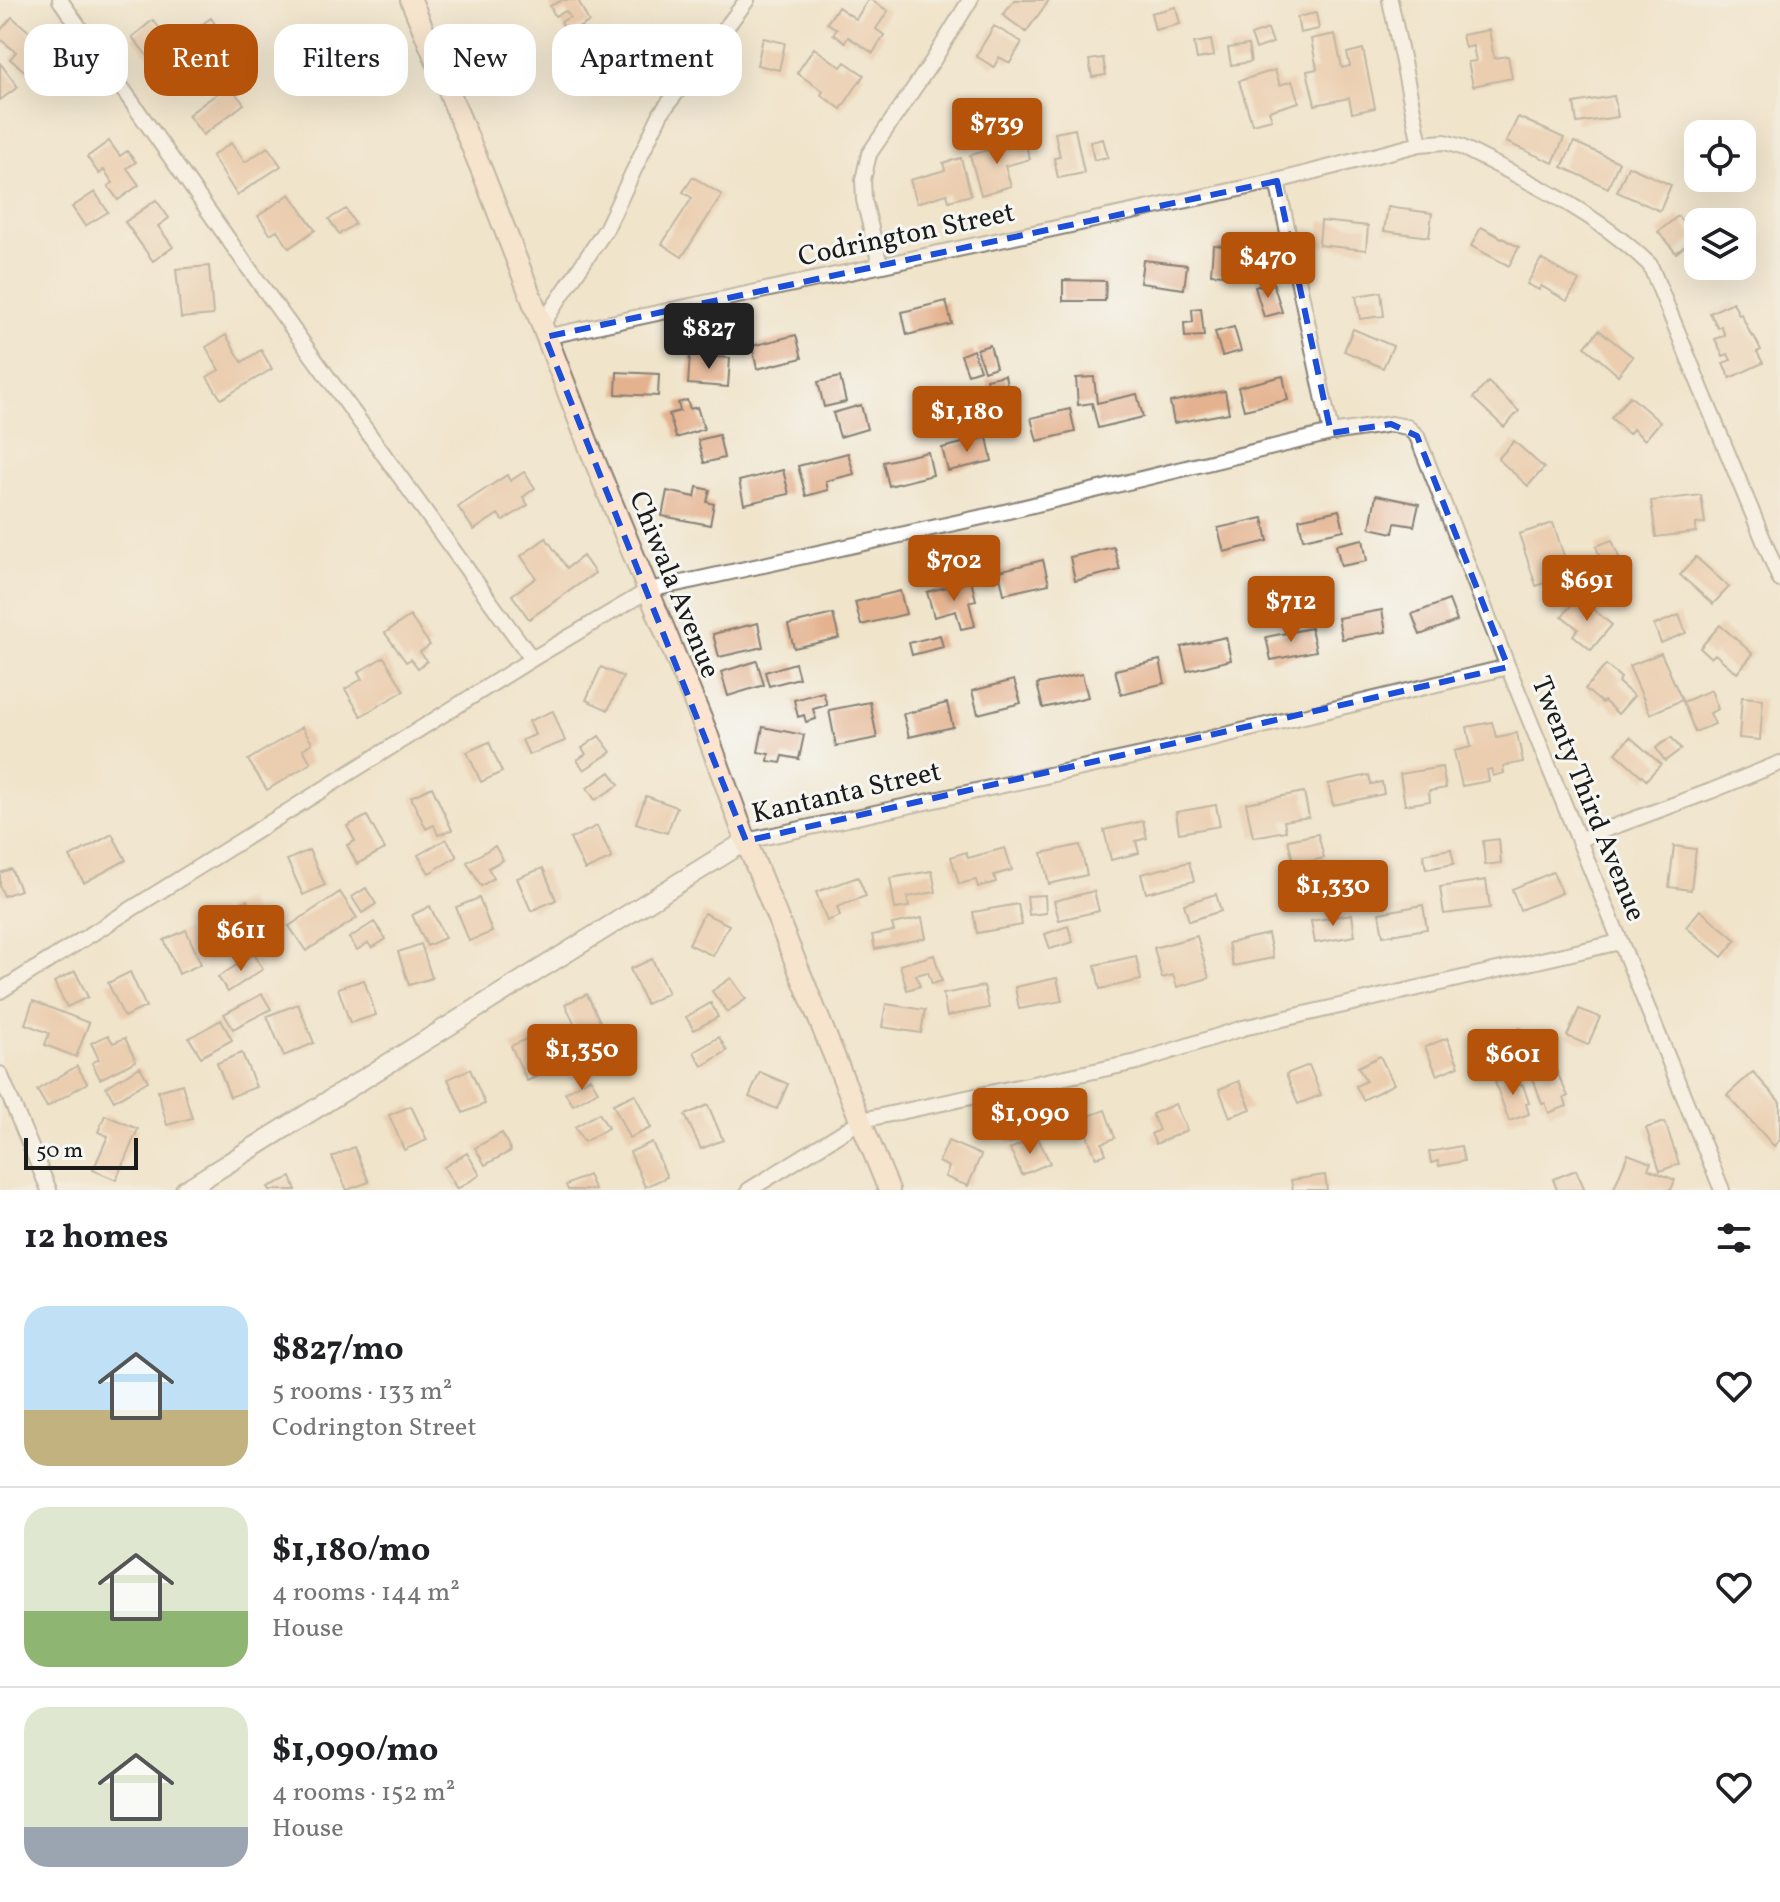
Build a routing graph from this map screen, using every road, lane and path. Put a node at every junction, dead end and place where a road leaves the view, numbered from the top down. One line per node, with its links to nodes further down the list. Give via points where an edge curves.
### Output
1 (60, 0): 13 (street)
2 (411, 0): 9 (main road, Chiwala Avenue)
3 (747, 0): 9 (street, via 661,113 606,229)
4 (970, 0): 8 (street, via 869,154 864,200)
5 (1390, 0): 6 (street)
6 (1420, 144): 7 (street, Codrington Street); 11 (street, via 1461,147 1561,198 1650,265)
7 (1277, 181): 8 (street, Codrington Street); 10 (street)
8 (880, 265): 9 (street, Codrington Street)
9 (543, 332): 12 (main road, Chiwala Avenue)
10 (1331, 433): 12 (street); 14 (street, Twenty Third Avenue, via 1391,424 1417,436)
11 (1780, 580)
12 (649, 590): 13 (street); 17 (main road, Chiwala Avenue)
13 (532, 659): 19 (street)
14 (1508, 667): 16 (street, Twenty Third Avenue); 17 (street, Kantanta Street, via 1146,754)
15 (1780, 763): 16 (street)
16 (1580, 839): 18 (street, Twenty Third Avenue)
17 (746, 841): 21 (main road, Chiwala Avenue); 23 (street, Kantanta Street)
18 (1620, 942): 21 (street, via 1243,1028 1137,1062); 26 (street, Twenty Third Avenue)
19 (0, 991)
20 (0, 1074): 22 (street)
21 (862, 1120): 24 (street); 25 (main road, Chiwala Avenue)
22 (49, 1190)
23 (185, 1190)
24 (749, 1190)
25 (889, 1190)
26 (1722, 1190)

